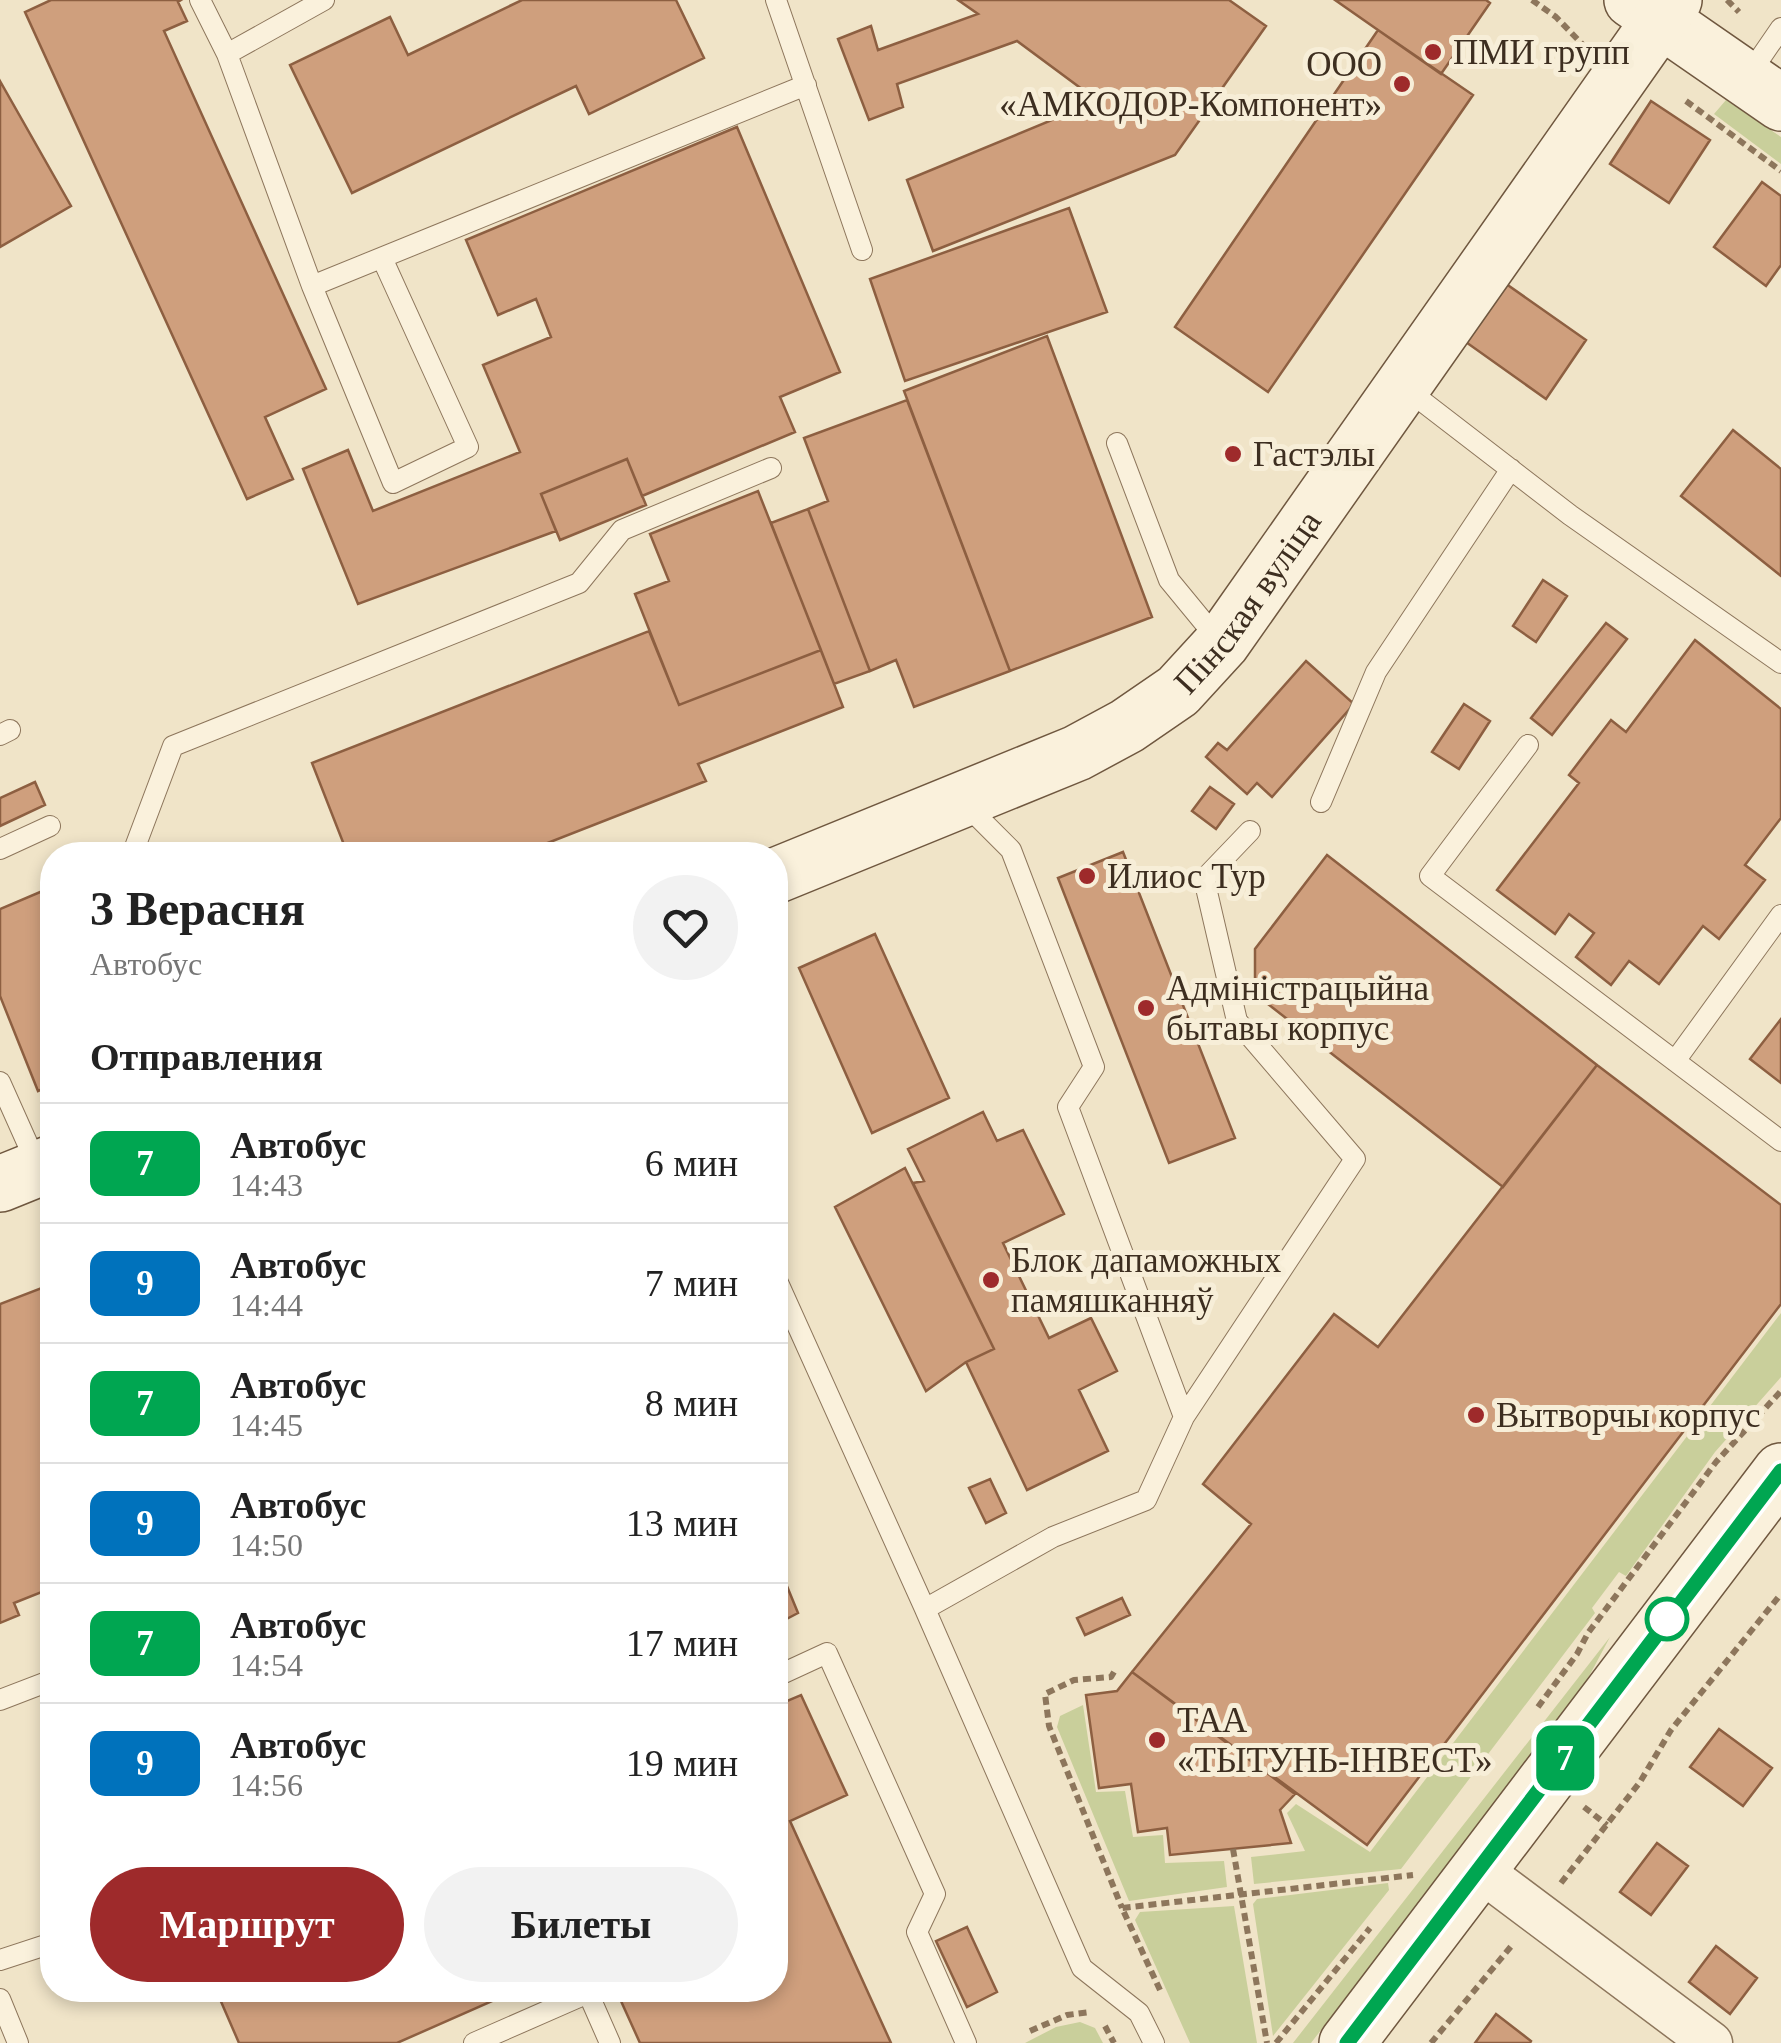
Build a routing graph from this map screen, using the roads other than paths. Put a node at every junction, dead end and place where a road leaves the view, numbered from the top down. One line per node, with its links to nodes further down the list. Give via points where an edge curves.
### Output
1 (200, 0): 6 (lane)
2 (324, 0): 6 (lane)
3 (776, 0): 7 (lane)
4 (1656, 7): 8 (street); 12 (street, Пінская вуліца)
5 (1781, 28): 8 (lane)
6 (227, 54): 11 (lane)
7 (806, 85): 9 (lane); 10 (lane)
8 (1764, 90)
9 (862, 250)
10 (382, 258): 11 (lane); 11 (lane, via 468,447 394,482)
11 (312, 286)
12 (1403, 387): 15 (lane); 16 (street, Пінская вуліца)
13 (1117, 443): 16 (lane, via 1169,580)
14 (770, 468): 23 (lane, via 622,530 579,583 173,746)
15 (1511, 469): 17 (lane); 20 (lane, via 1376,672)
16 (1222, 643): 19 (street, Пінская вуліца, via 1178,691 1127,726)
17 (1781, 663)
18 (1528, 745): 27 (lane, via 1430,876)
19 (963, 802): 25 (street, Пінская вуліца); 32 (lane, via 1011,850 1094,1067 1068,1107)
20 (1321, 802)
21 (50, 826): 24 (lane)
22 (1250, 831): 32 (lane, via 1204,878 1237,1021 1355,1159)
23 (137, 842)
24 (0, 849)
25 (788, 871)
26 (1781, 916): 27 (lane)
27 (1676, 1061): 29 (lane)
28 (0, 1082): 30 (lane)
29 (1781, 1141)
30 (30, 1172)
31 (788, 1305): 34 (lane)
32 (1184, 1417): 34 (lane, via 1146,1500 1053,1537)
33 (1781, 1471): 38 (street)
34 (926, 1610): 48 (lane, via 1082,1968 1139,2013)
35 (788, 1672): 47 (lane, via 827,1653 934,1894 917,1932)
36 (40, 1685): 37 (lane)
37 (0, 1700)
38 (1480, 1870): 49 (street); 50 (street)
39 (40, 1947): 40 (lane)
40 (0, 1960)
41 (0, 1998): 44 (lane)
42 (563, 2002): 45 (lane)
43 (592, 2002): 46 (lane)
44 (18, 2043)
45 (474, 2043)
46 (610, 2043)
47 (966, 2043)
48 (1154, 2043)
49 (1346, 2043)
50 (1711, 2043)

